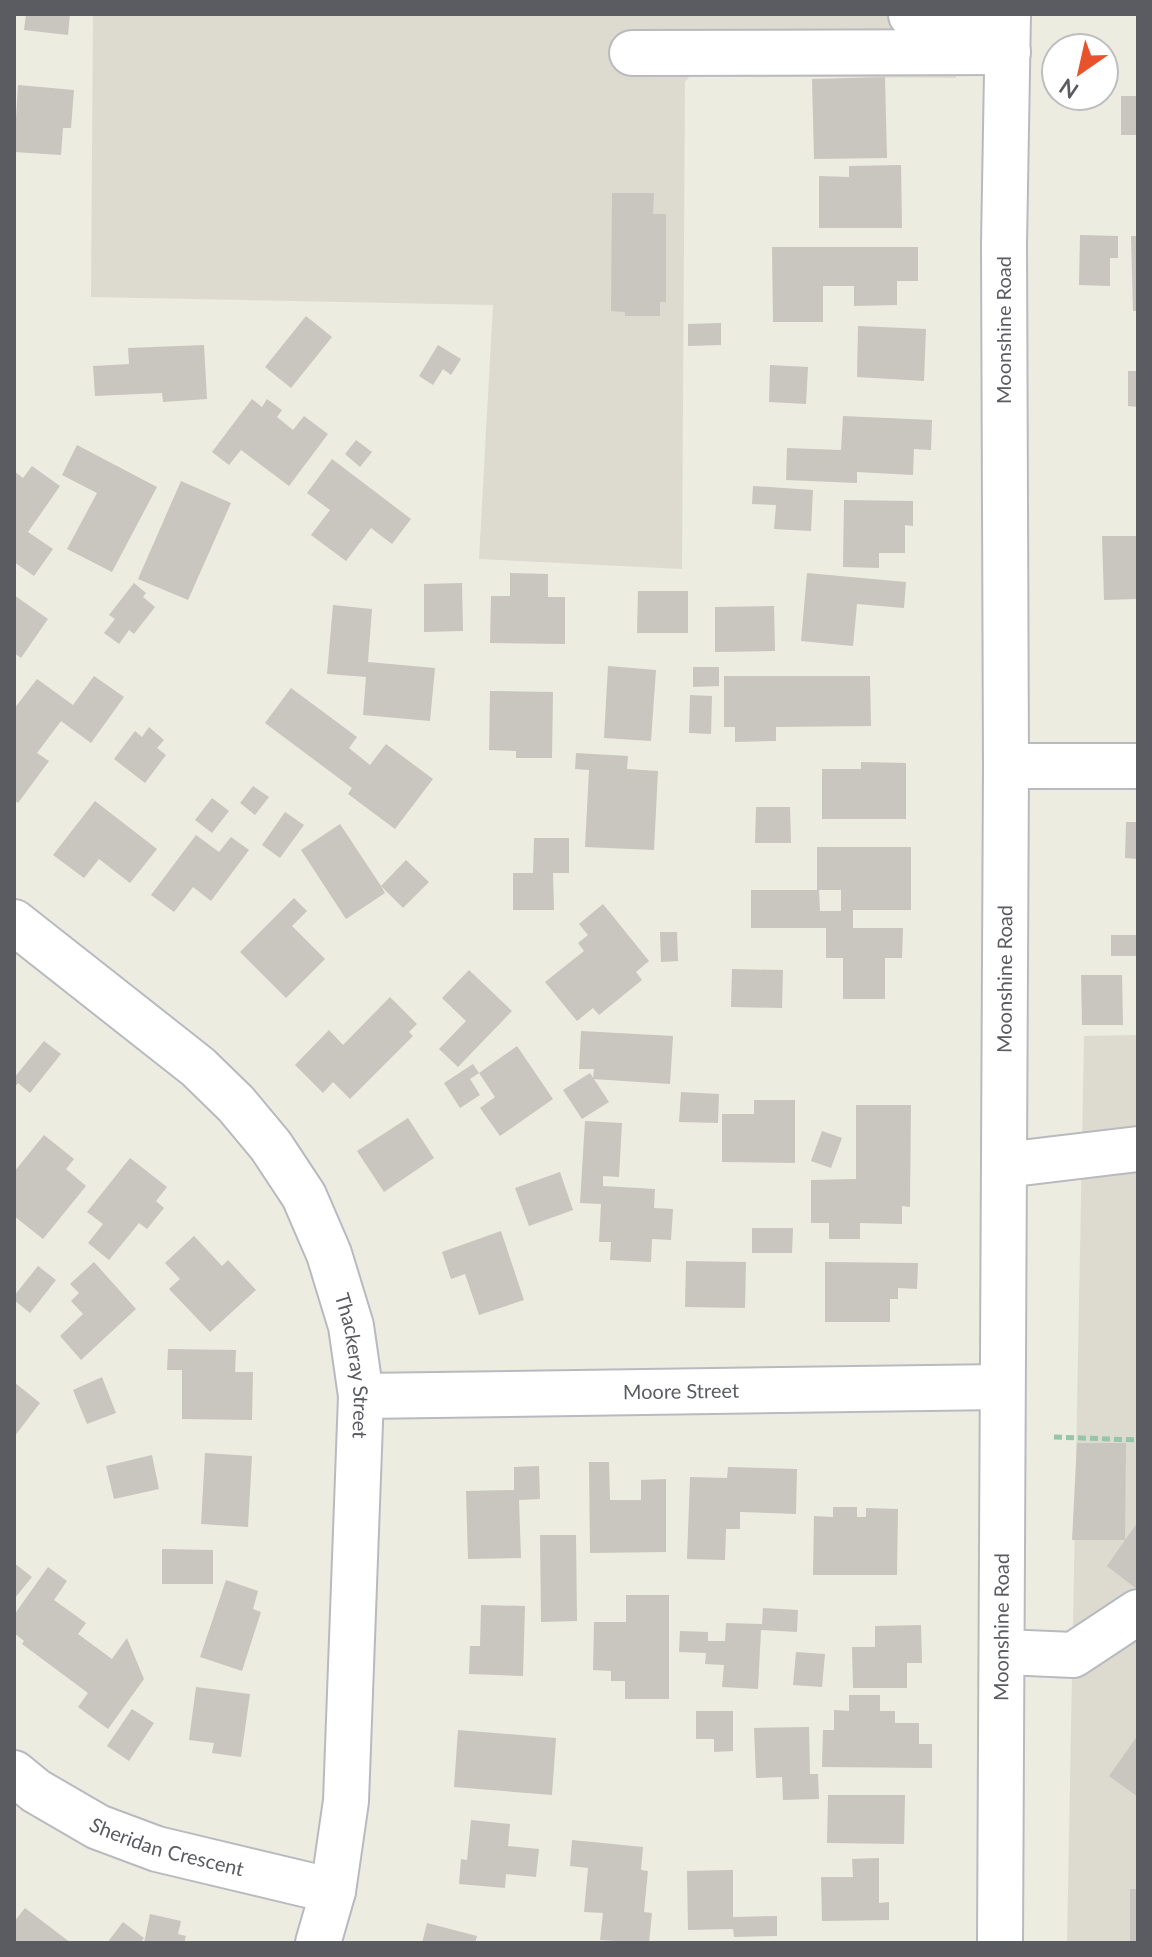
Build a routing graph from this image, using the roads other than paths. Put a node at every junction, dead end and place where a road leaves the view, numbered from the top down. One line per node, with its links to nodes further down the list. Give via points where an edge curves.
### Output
1 (911, 15): 2 (street)
2 (1008, 27): 3 (street); 4 (street, Moonshine Road)
3 (632, 53)
4 (1006, 766): 5 (street); 8 (street, Moonshine Road)
5 (1138, 766)
6 (14, 922): 10 (street, Thackeray Street, via 198,1067 271,1146 304,1196 329,1254 351,1326)
7 (1138, 1149): 8 (street)
8 (1004, 1165): 9 (street, Moonshine Road)
9 (1002, 1387): 10 (street, Moore Street); 12 (street, Moonshine Road)
10 (361, 1396): 14 (street, Thackeray Street, via 346,1801)
11 (1138, 1612): 12 (street, via 1073,1655)
12 (1002, 1652): 16 (street, Moonshine Road)
13 (14, 1773): 14 (street, Sheridan Crescent, via 98,1827 157,1849)
14 (333, 1891): 15 (street, Thackeray Street)
15 (318, 1943)
16 (1000, 1943)

